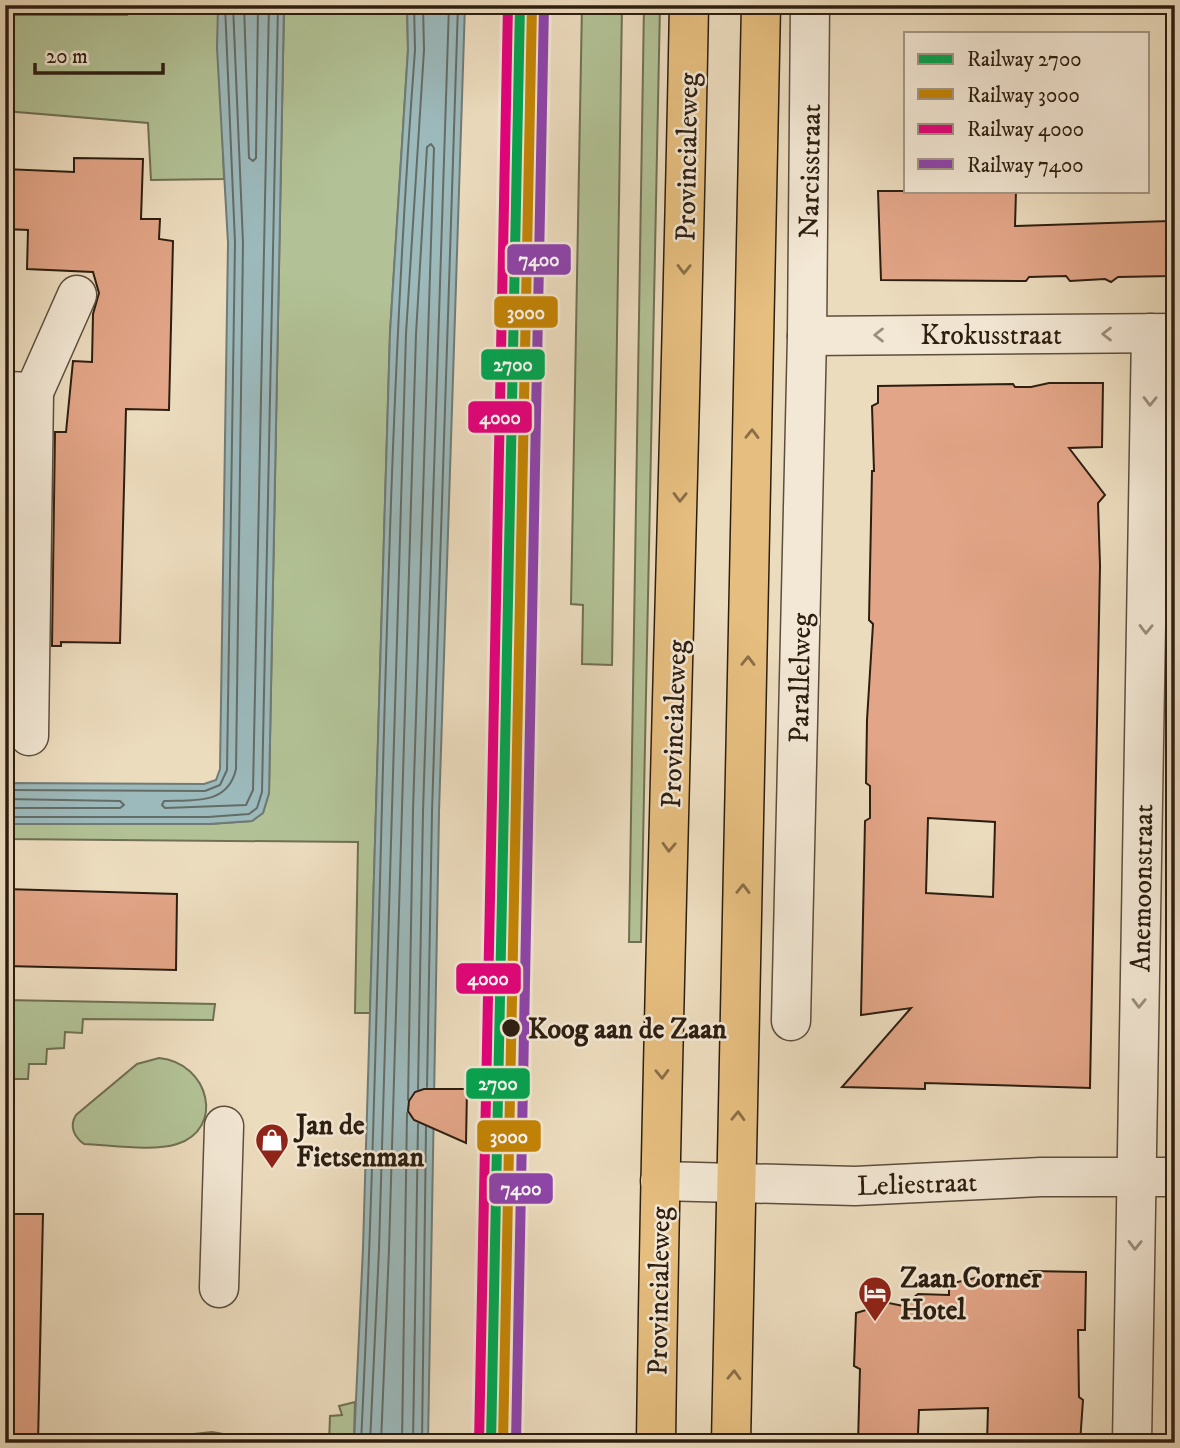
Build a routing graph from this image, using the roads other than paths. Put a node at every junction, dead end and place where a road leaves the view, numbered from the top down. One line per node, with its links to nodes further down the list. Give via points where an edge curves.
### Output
1 (689, 5): 14 (main road, Provincialeweg, one-way to 14)
2 (761, 5): 15 (main road, one-way to 2)
3 (810, 5): 4 (street, Narcisstraat); 7 (street, Narcisstraat)
4 (819, 5)
5 (77, 295): 8 (street)
6 (1163, 333): 7 (street, Krokusstraat, one-way to 7); 12 (street, Anemoonstraat, one-way to 12)
7 (807, 336): 10 (street, Parallelweg)
8 (20, 392): 9 (street)
9 (29, 736)
10 (791, 1021)
11 (225, 1126): 16 (street)
12 (1136, 1176): 13 (street, Leliestraat); 15 (street, Leliestraat); 19 (street, Anemoonstraat, one-way to 19)
13 (1175, 1177)
14 (660, 1181): 15 (street, Leliestraat); 17 (main road, Provincialeweg)
15 (736, 1185): 18 (main road, one-way to 15)
16 (219, 1288)
17 (656, 1443)
18 (732, 1443)
19 (1132, 1443)

